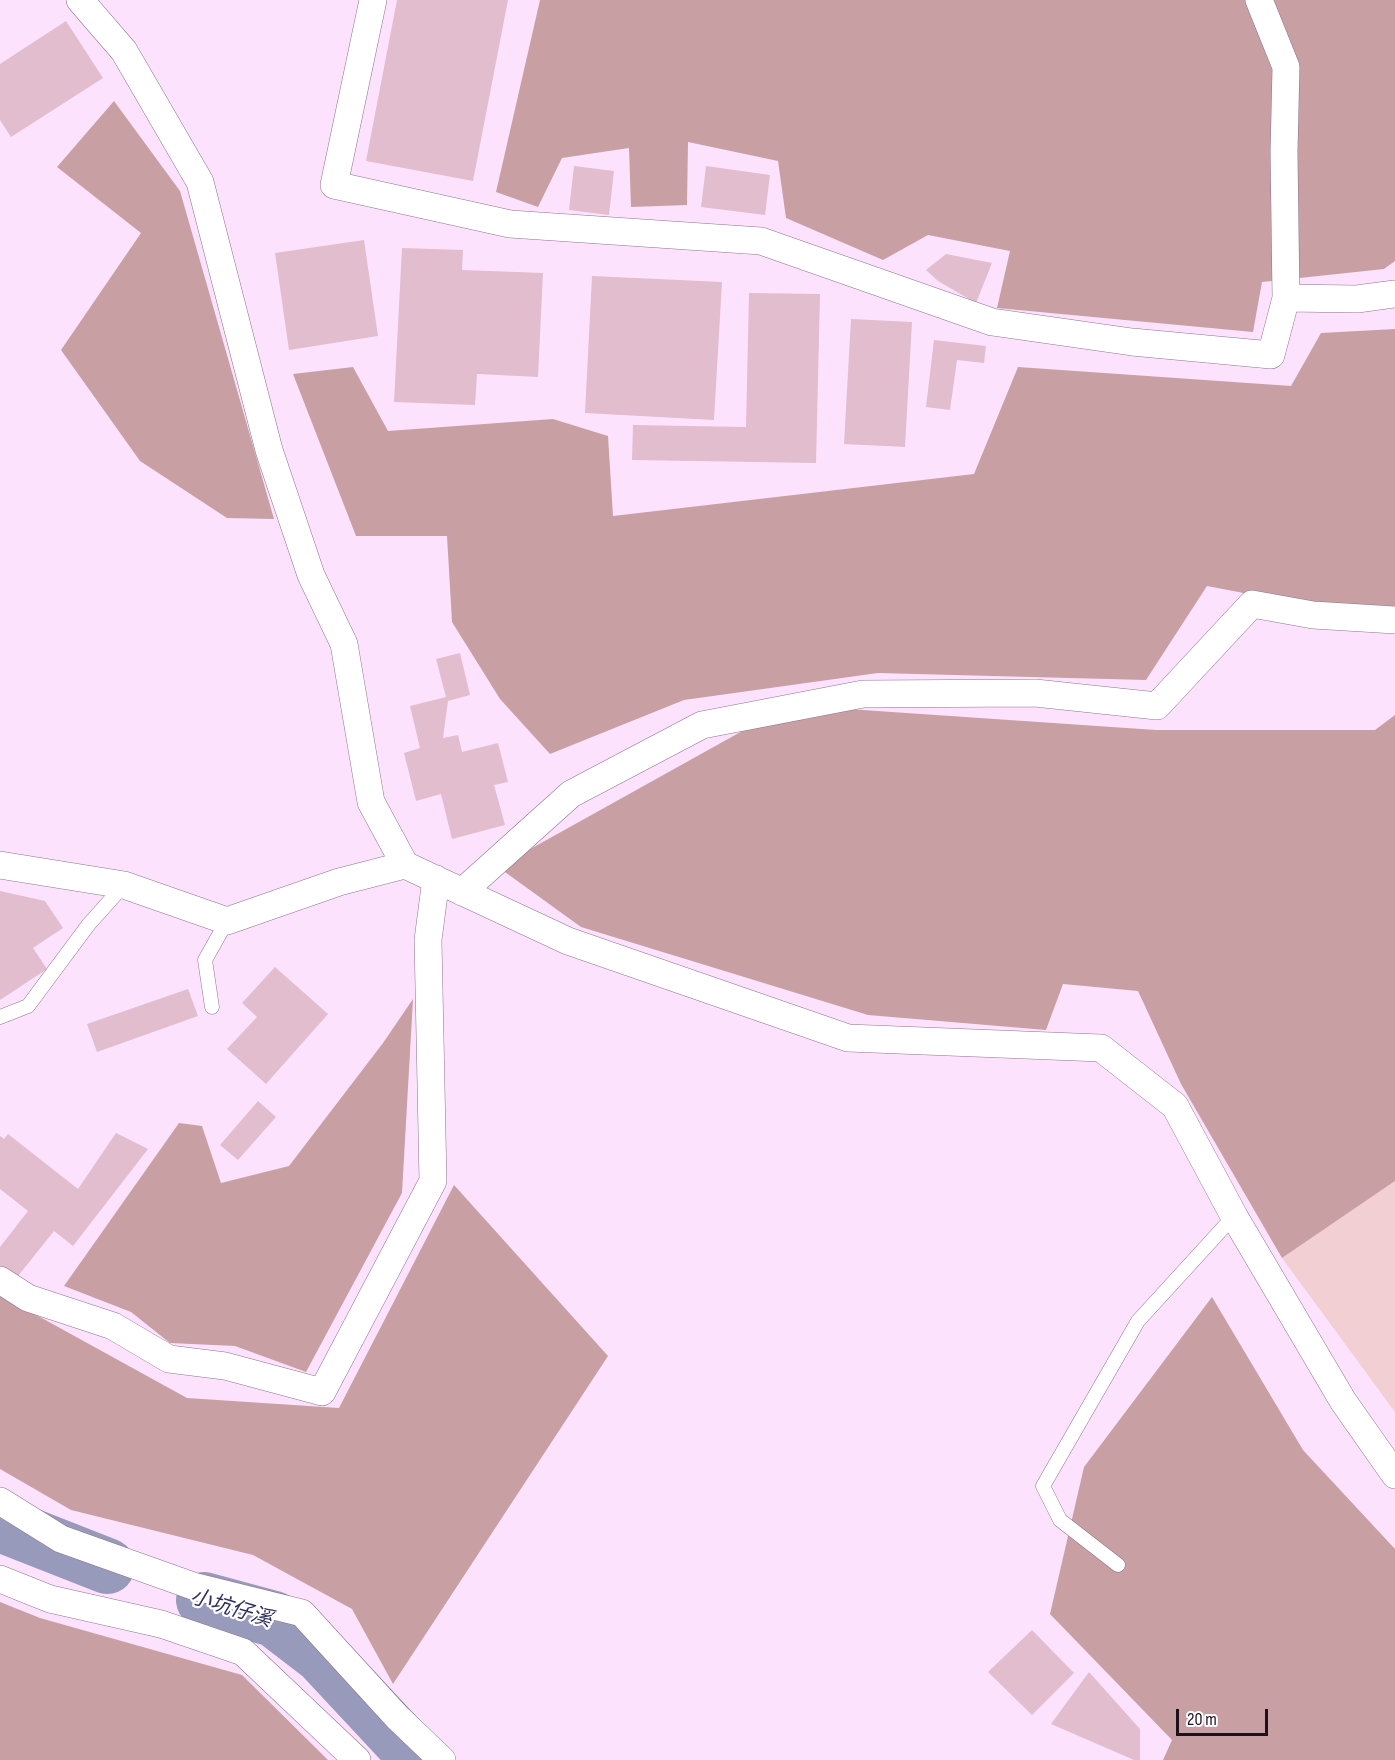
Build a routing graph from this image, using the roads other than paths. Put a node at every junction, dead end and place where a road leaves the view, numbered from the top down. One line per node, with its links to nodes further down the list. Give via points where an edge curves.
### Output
1 (80, 0): 8 (street, via 124,51 200,182 269,450 311,575 344,644 371,801)
2 (372, 0): 5 (street, via 334,184 510,224 761,241 992,322 1132,342 1271,355)
3 (1259, 0): 5 (street, via 1286,67)
4 (1395, 294): 5 (street, via 1357,299)
5 (1286, 298)
6 (1395, 620): 11 (street, via 1313,615 1252,604 1156,706 1035,693 863,694 702,725 571,794)
7 (0, 865): 10 (street)
8 (405, 865): 9 (street); 12 (street, via 339,882)
9 (436, 879): 11 (street); 16 (street, via 428,940 433,1181 322,1392 225,1366 169,1359 112,1326 27,1298)
10 (124, 885): 12 (street); 14 (lane, via 89,924 28,1006)
11 (462, 892): 15 (street, via 568,941 848,1038 1101,1048 1175,1106)
12 (227, 921): 13 (lane, via 206,960)
13 (212, 1007)
14 (0, 1017)
15 (1234, 1216): 17 (street, via 1343,1401); 19 (lane, via 1138,1321 1043,1486 1060,1520)
16 (0, 1280)
17 (1395, 1475)
18 (0, 1501): 22 (street, via 61,1539 192,1586 302,1613)
19 (1118, 1565)
20 (0, 1579): 21 (street, via 50,1599 161,1624 243,1652)
21 (357, 1760)
22 (442, 1760)

